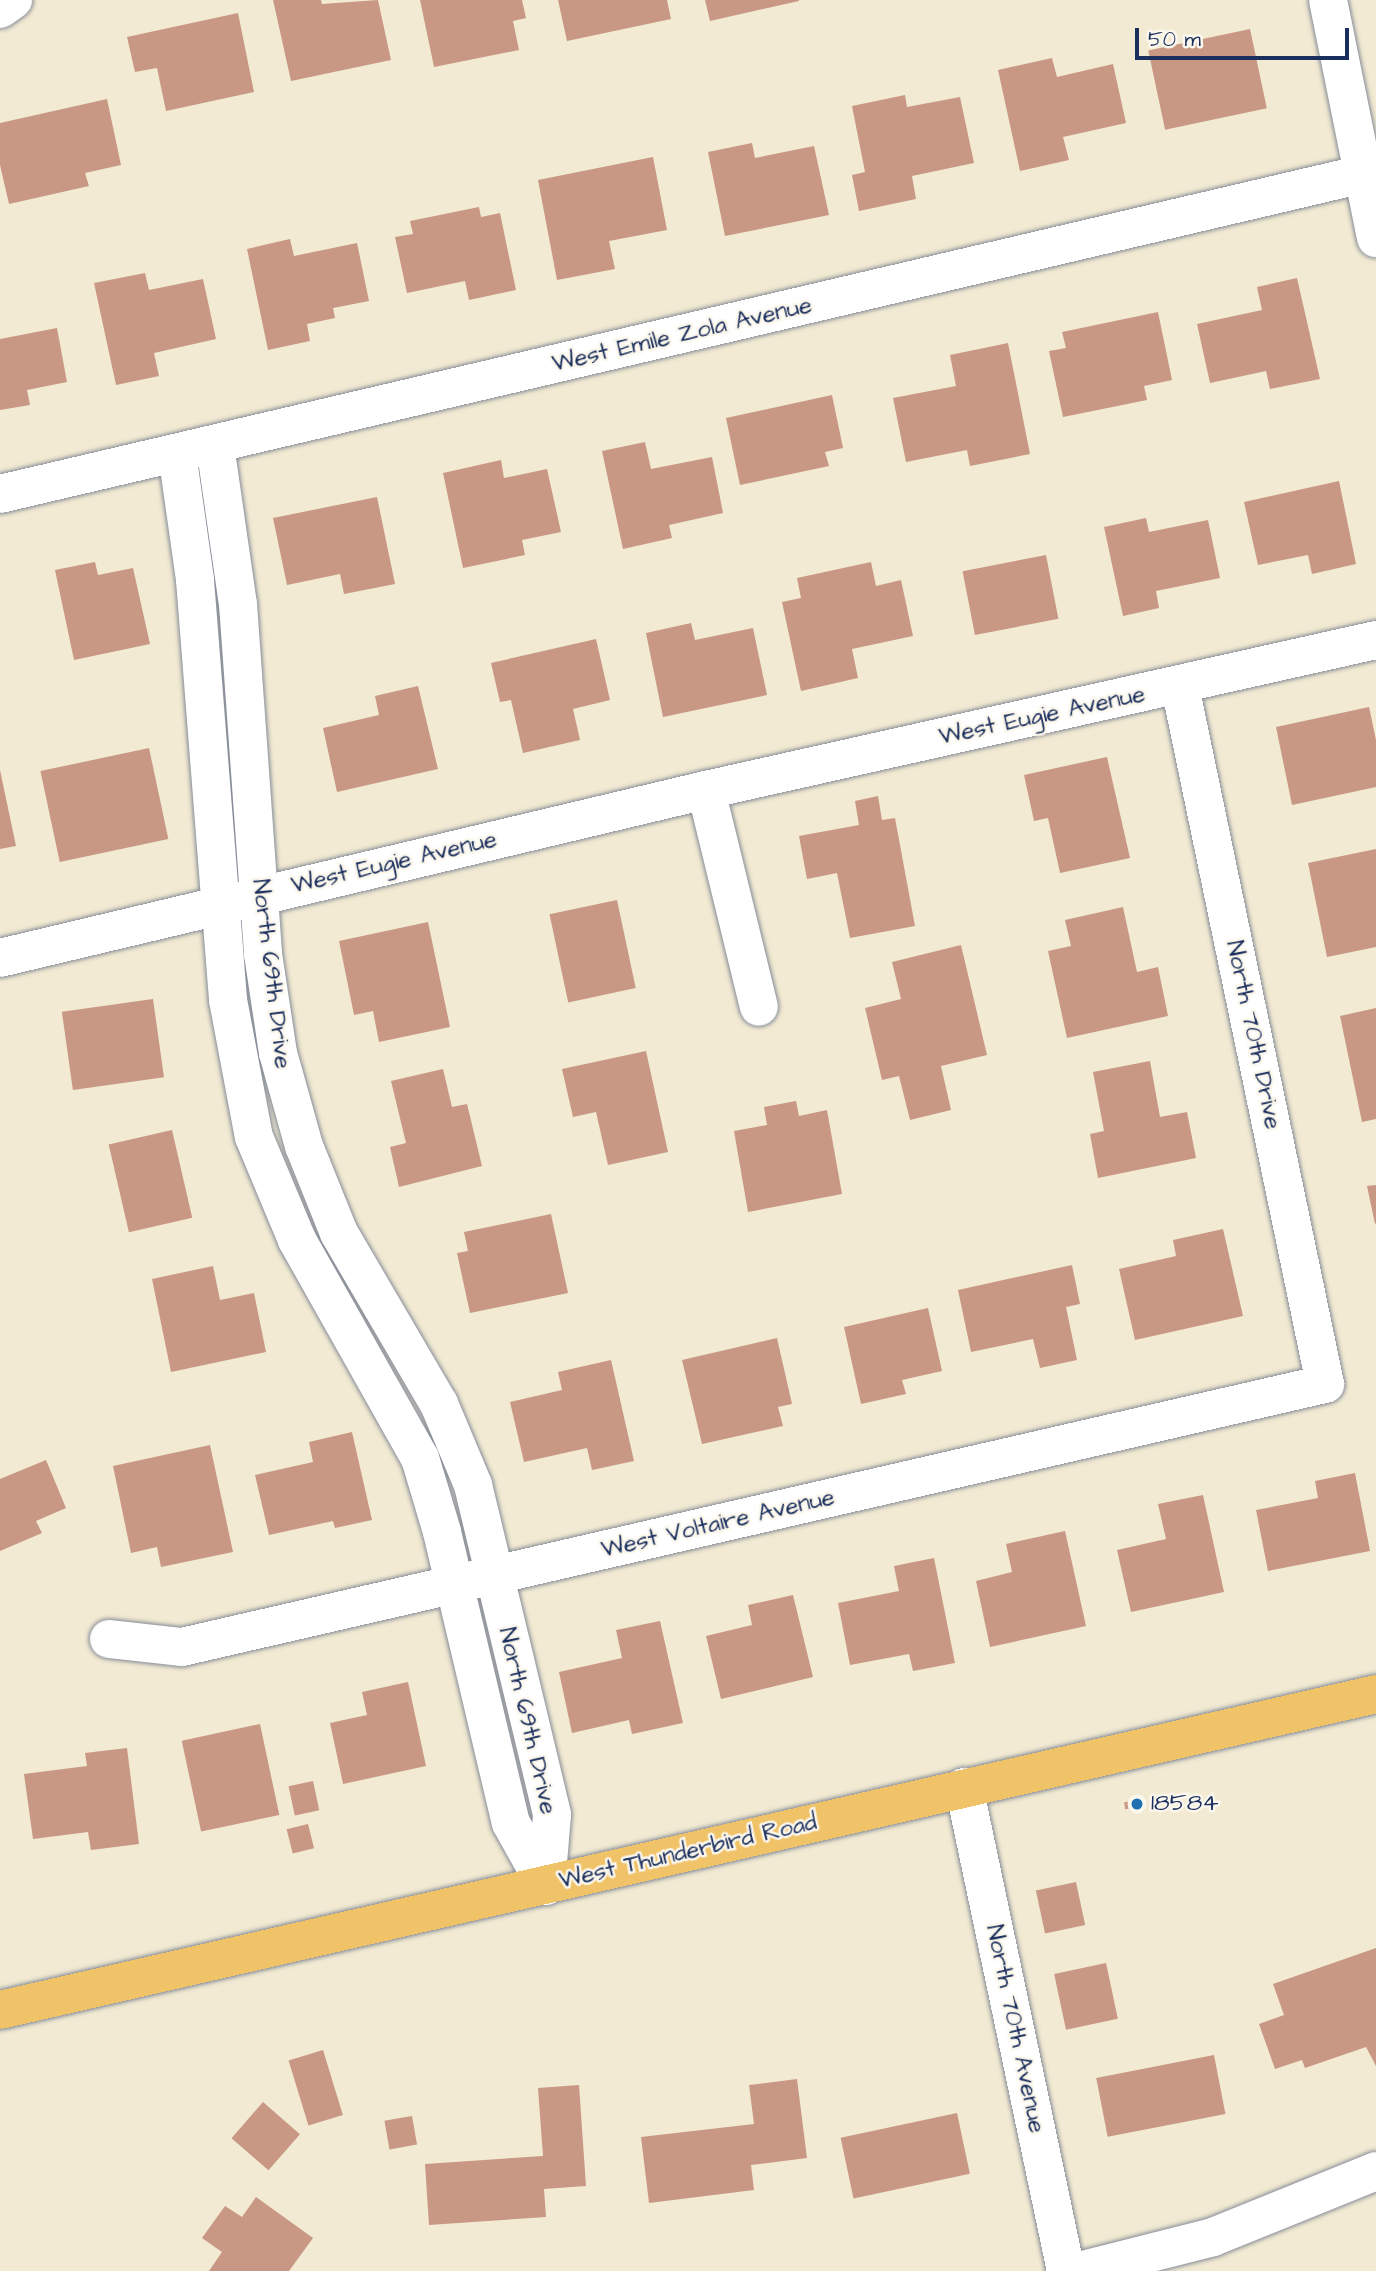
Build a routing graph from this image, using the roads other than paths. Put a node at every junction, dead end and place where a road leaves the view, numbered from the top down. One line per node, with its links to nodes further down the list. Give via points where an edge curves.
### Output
1 (13, 0): 3 (street)
2 (1328, 0): 4 (street)
3 (0, 9)
4 (1363, 174): 5 (street); 6 (street, West Emile Zola Avenue)
5 (1376, 238)
6 (215, 445): 7 (street, West Emile Zola Avenue); 12 (street, North 69th Drive, via 238,604)
7 (177, 453): 8 (street, West Emile Zola Avenue); 13 (street, North 69th Drive, via 195,580)
8 (0, 494)
9 (1376, 640): 10 (street, West Eugie Avenue)
10 (1180, 686): 11 (street, West Eugie Avenue); 18 (street, North 70th Drive)
11 (706, 790): 12 (street, West Eugie Avenue); 15 (street)
12 (259, 895): 13 (street, West Eugie Avenue); 16 (street, North 69th Drive, via 278,1053 304,1146)
13 (220, 905): 14 (street, West Eugie Avenue); 17 (street, North 69th Drive, via 232,1035 244,1096 273,1189)
14 (0, 958)
15 (758, 1007)
16 (332, 1217): 17 (street); 19 (street, North 69th Drive, via 459,1444)
17 (296, 1236): 20 (street, North 69th Drive, via 420,1458)
18 (1325, 1384): 19 (street, West Voltaire Avenue)
19 (493, 1576): 20 (street, West Voltaire Avenue); 24 (street, North 69th Drive, via 552,1815)
20 (454, 1585): 21 (street, West Voltaire Avenue, via 182,1647); 24 (street, North 69th Drive, via 511,1823)
21 (110, 1639)
22 (1376, 1694): 23 (main road, West Thunderbird Road)
23 (964, 1787): 24 (main road, West Thunderbird Road); 27 (street, North 70th Avenue)
24 (546, 1886): 25 (main road, West Thunderbird Road)
25 (0, 2010)
26 (1376, 2171): 28 (street, via 1213,2237)
27 (1066, 2271)
28 (1079, 2271)

